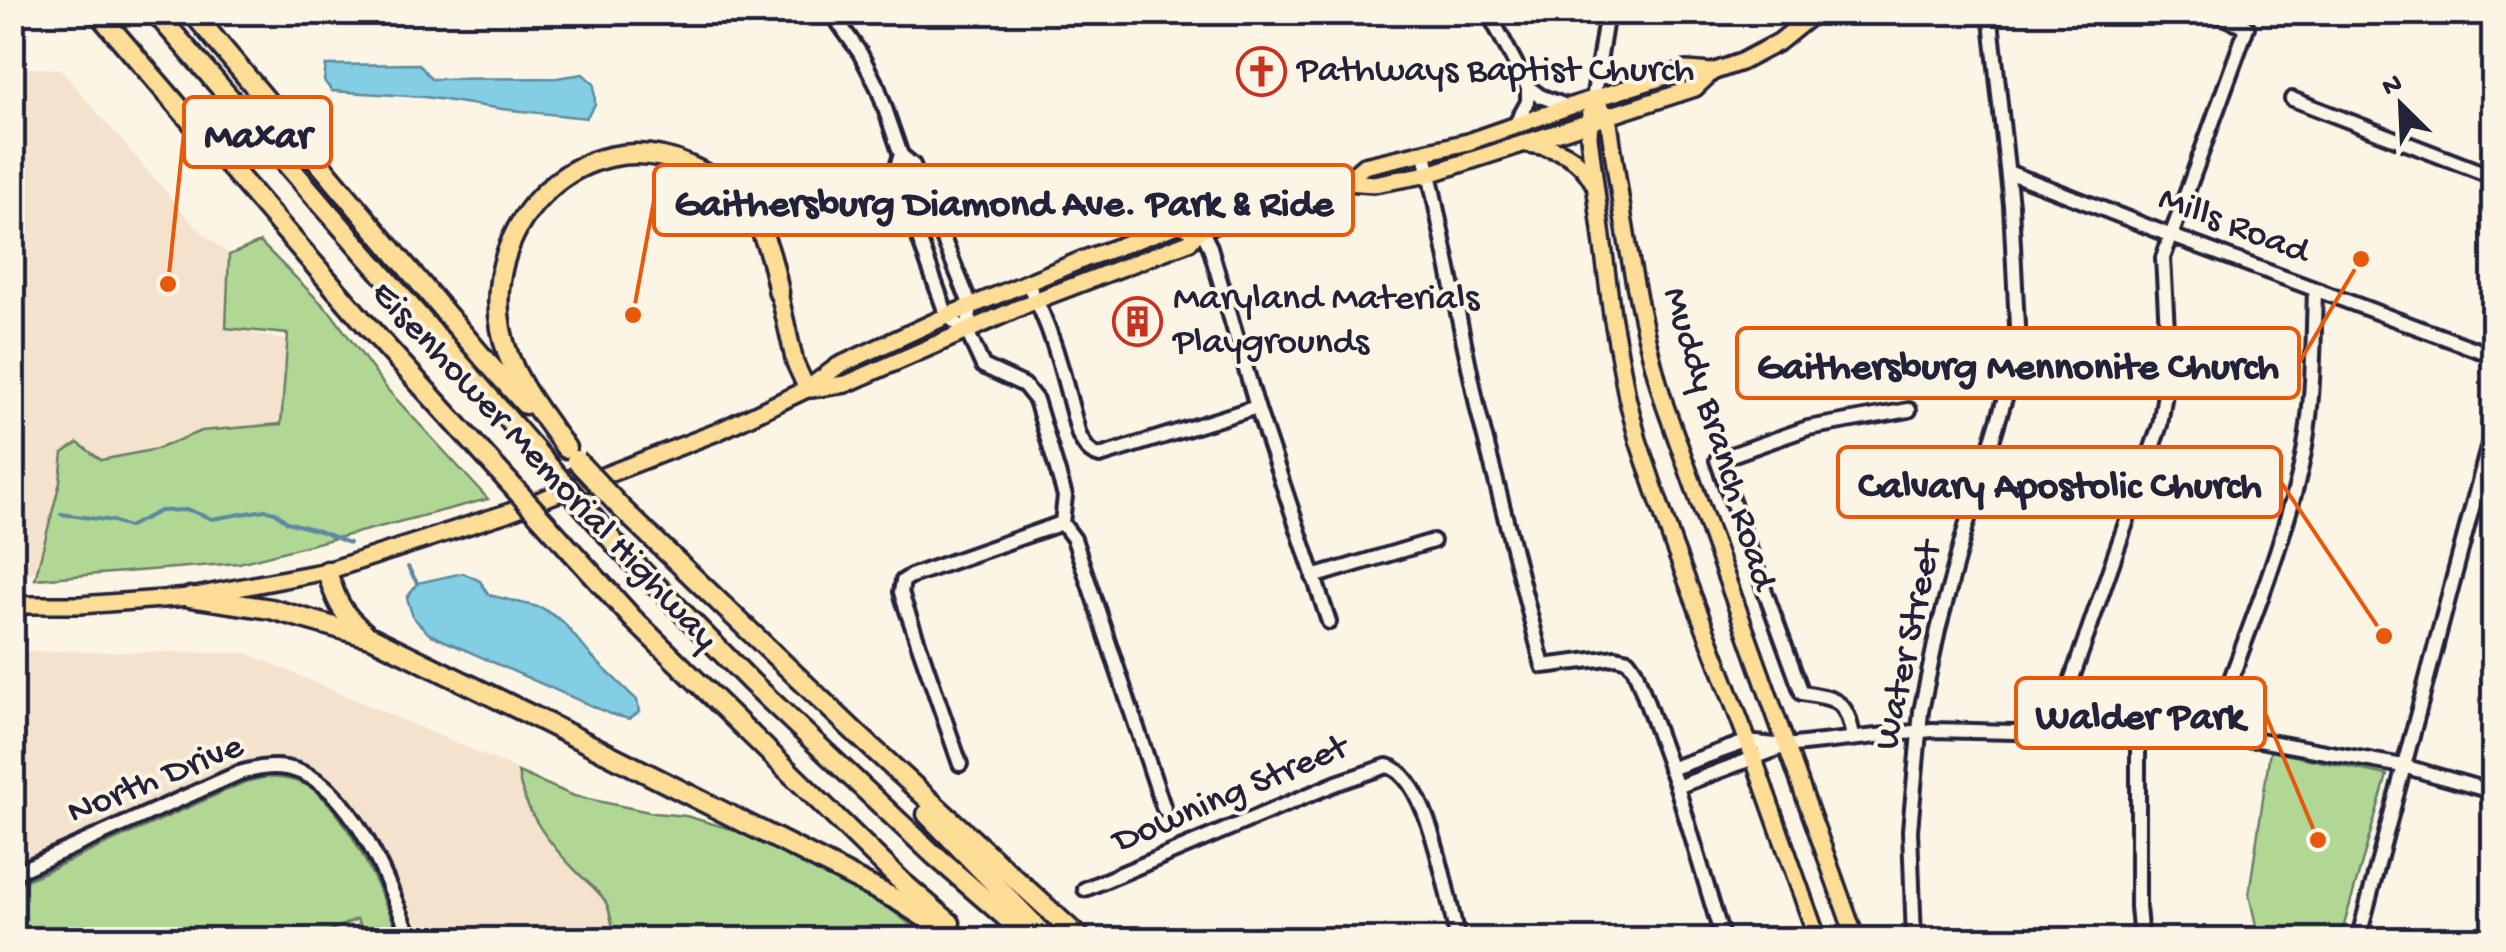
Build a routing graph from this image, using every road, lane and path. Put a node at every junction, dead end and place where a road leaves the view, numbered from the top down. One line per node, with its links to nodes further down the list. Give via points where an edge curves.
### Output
1 (97, 12): 68 (highway, Eisenhower Memorial Highway, bridge, via 362,320 634,620)
2 (155, 12): 69 (highway, bridge, via 617,546 751,682)
3 (192, 12): 40 (highway)
4 (831, 12): 20 (street, via 878,88)
5 (1488, 12): 11 (street)
6 (1608, 12): 13 (street)
7 (1816, 12): 10 (main road, via 1768,48)
8 (1990, 12): 21 (street, Water Street)
9 (2212, 12): 27 (street, via 2247,26)
10 (1712, 72): 13 (main road, via 1686,70); 15 (main road, via 1695,88)
11 (1528, 87): 14 (street); 17 (street)
12 (2292, 98): 23 (street)
13 (1592, 100): 14 (main road); 15 (main road); 16 (main road, Muddy Branch Road)
14 (1568, 107): 17 (main road)
15 (1608, 116): 16 (main road); 56 (main road, Muddy Branch Road, via 1650,358)
16 (1588, 124): 18 (main road); 25 (main road, Muddy Branch Road)
17 (1514, 127): 19 (main road)
18 (1524, 144): 22 (main road); 25 (main road, via 1568,153)
19 (1425, 153): 22 (street); 24 (main road, via 1364,166)
20 (901, 155): 32 (street, via 912,165); 33 (street, via 895,172)
21 (2008, 172): 27 (street, Mills Road); 50 (street, Water Street, via 2016,362 1944,608)
22 (1429, 174): 24 (main road); 60 (street, via 1478,410 1543,666 1628,660)
23 (2494, 177)
24 (1345, 182): 26 (main road)
25 (1596, 188): 55 (main road, Muddy Branch Road, via 1612,315 1638,440)
26 (1202, 228): 28 (main road, via 1178,225); 31 (main road, via 1189,242); 37 (street)
27 (2172, 236): 29 (street, Mills Road); 51 (street, via 2163,258 2168,348 2160,425)
28 (1026, 282): 31 (street); 32 (main road)
29 (2315, 290): 35 (street, Mills Road); 54 (street, via 2312,400 2301,465)
30 (779, 293): 36 (main road); 40 (highway, via 770,255 745,204 706,173 645,154 598,161 563,177 533,203 510,238 498,295 501,331 523,388)
31 (1037, 300): 34 (main road); 37 (street, via 1080,435 1100,456)
32 (971, 306): 33 (main road); 34 (street)
33 (947, 316): 34 (street); 36 (main road, via 838,366)
34 (968, 331): 36 (main road, via 846,384); 41 (street, via 983,366 1024,385 1036,400 1065,496)
35 (2494, 356)
36 (807, 389): 43 (main road, via 717,432 506,513)
37 (1257, 407): 44 (street)
38 (1910, 410): 53 (street, via 1808,428 1717,460 1802,693 1844,706)
39 (2494, 425): 59 (street)
40 (571, 454): 49 (highway, bridge)
41 (1062, 523): 58 (street, via 903,581 904,602); 63 (street, via 1074,538)
42 (1433, 541): 44 (street)
43 (327, 570): 45 (main road); 48 (highway, via 349,620)
44 (1314, 577): 47 (street)
45 (190, 596): 46 (main road); 48 (highway, via 271,609)
46 (12, 606)
47 (1329, 622)
48 (372, 638): 67 (highway, via 800,850)
49 (756, 638): 70 (highway); 71 (highway)
50 (1918, 731): 51 (street); 53 (street); 76 (street, Water Street, via 1910,830)
51 (2052, 733): 52 (street)
52 (2138, 735): 54 (street); 77 (street)
53 (1853, 738): 56 (street)
54 (2209, 738): 59 (street, via 2259,740)
55 (1746, 742): 56 (street); 57 (main road, Muddy Branch Road); 60 (street)
56 (1785, 746): 57 (street); 75 (main road, Muddy Branch Road)
57 (1752, 760): 61 (street); 74 (main road, Muddy Branch Road)
58 (960, 764)
59 (2403, 766): 62 (street); 78 (street)
60 (1670, 768): 61 (street)
61 (1677, 787): 73 (street)
62 (2494, 792)
63 (1164, 809)
64 (12, 874): 66 (street, North Drive, via 239,773 285,768 319,782 348,812)
65 (1085, 889): 72 (street, Downing Street, via 1387,766 1407,780 1430,826)
66 (412, 940)
67 (960, 940)
68 (969, 940)
69 (1032, 940)
70 (1049, 940)
71 (1082, 940)
72 (1458, 940)
73 (1723, 940)
74 (1818, 940)
75 (1856, 940)
76 (1914, 940)
77 (2141, 940)
78 (2358, 940)

